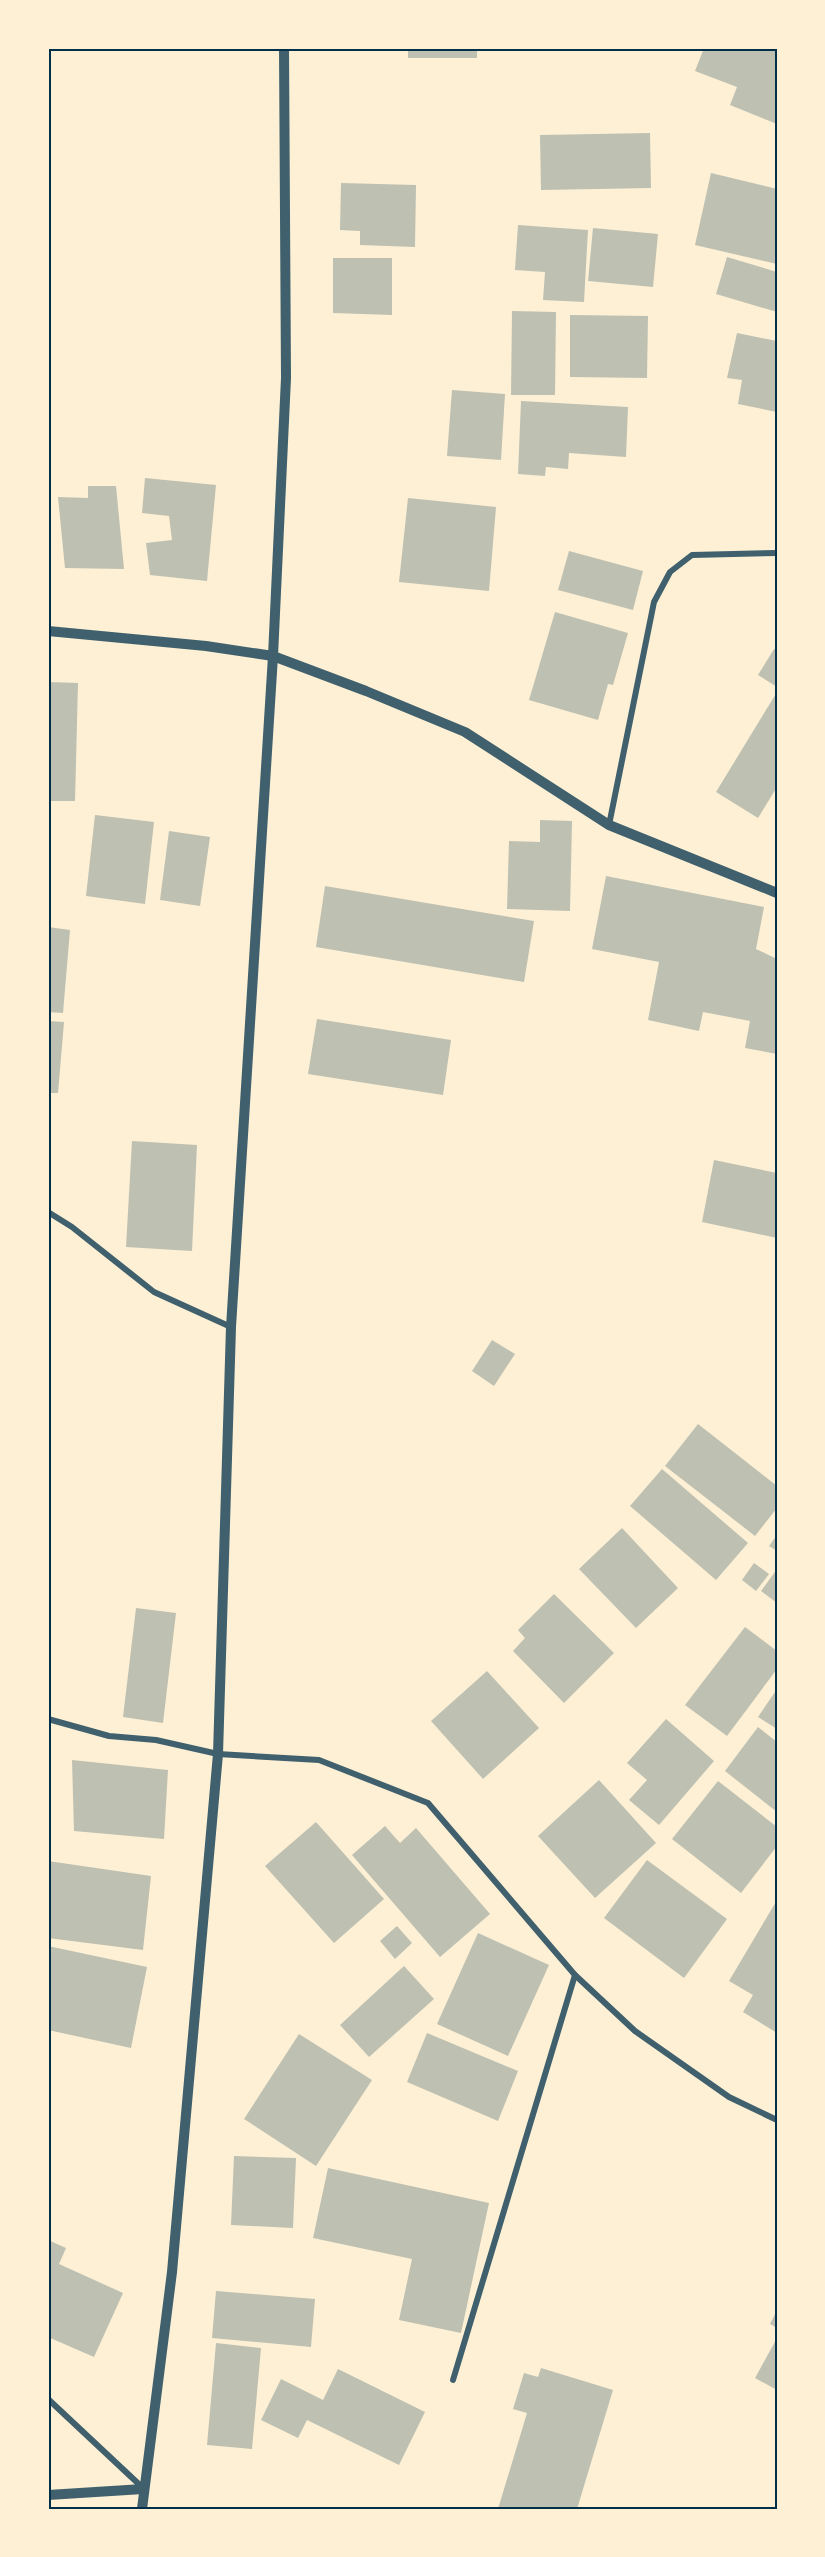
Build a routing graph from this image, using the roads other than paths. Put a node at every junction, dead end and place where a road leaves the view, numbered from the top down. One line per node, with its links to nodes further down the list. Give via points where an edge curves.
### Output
1 (284, 48): 4 (street, via 286,378)
2 (777, 553): 5 (street, via 692,555 670,572 654,602)
3 (48, 631): 4 (street)
4 (273, 656): 5 (street, via 465,732); 8 (street)
5 (609, 825): 6 (street)
6 (777, 892)
7 (48, 1212): 8 (street, via 154,1292)
8 (231, 1327): 10 (street)
9 (48, 1719): 10 (street, via 110,1736 156,1740)
10 (218, 1754): 11 (street, via 319,1760 428,1803); 15 (street, via 172,2272)
11 (574, 1975): 12 (street, via 635,2031 729,2097); 13 (street)
12 (777, 2120)
13 (453, 2380)
14 (48, 2398): 15 (street)
15 (143, 2488): 16 (street); 17 (street)
16 (48, 2495)
17 (142, 2509)

